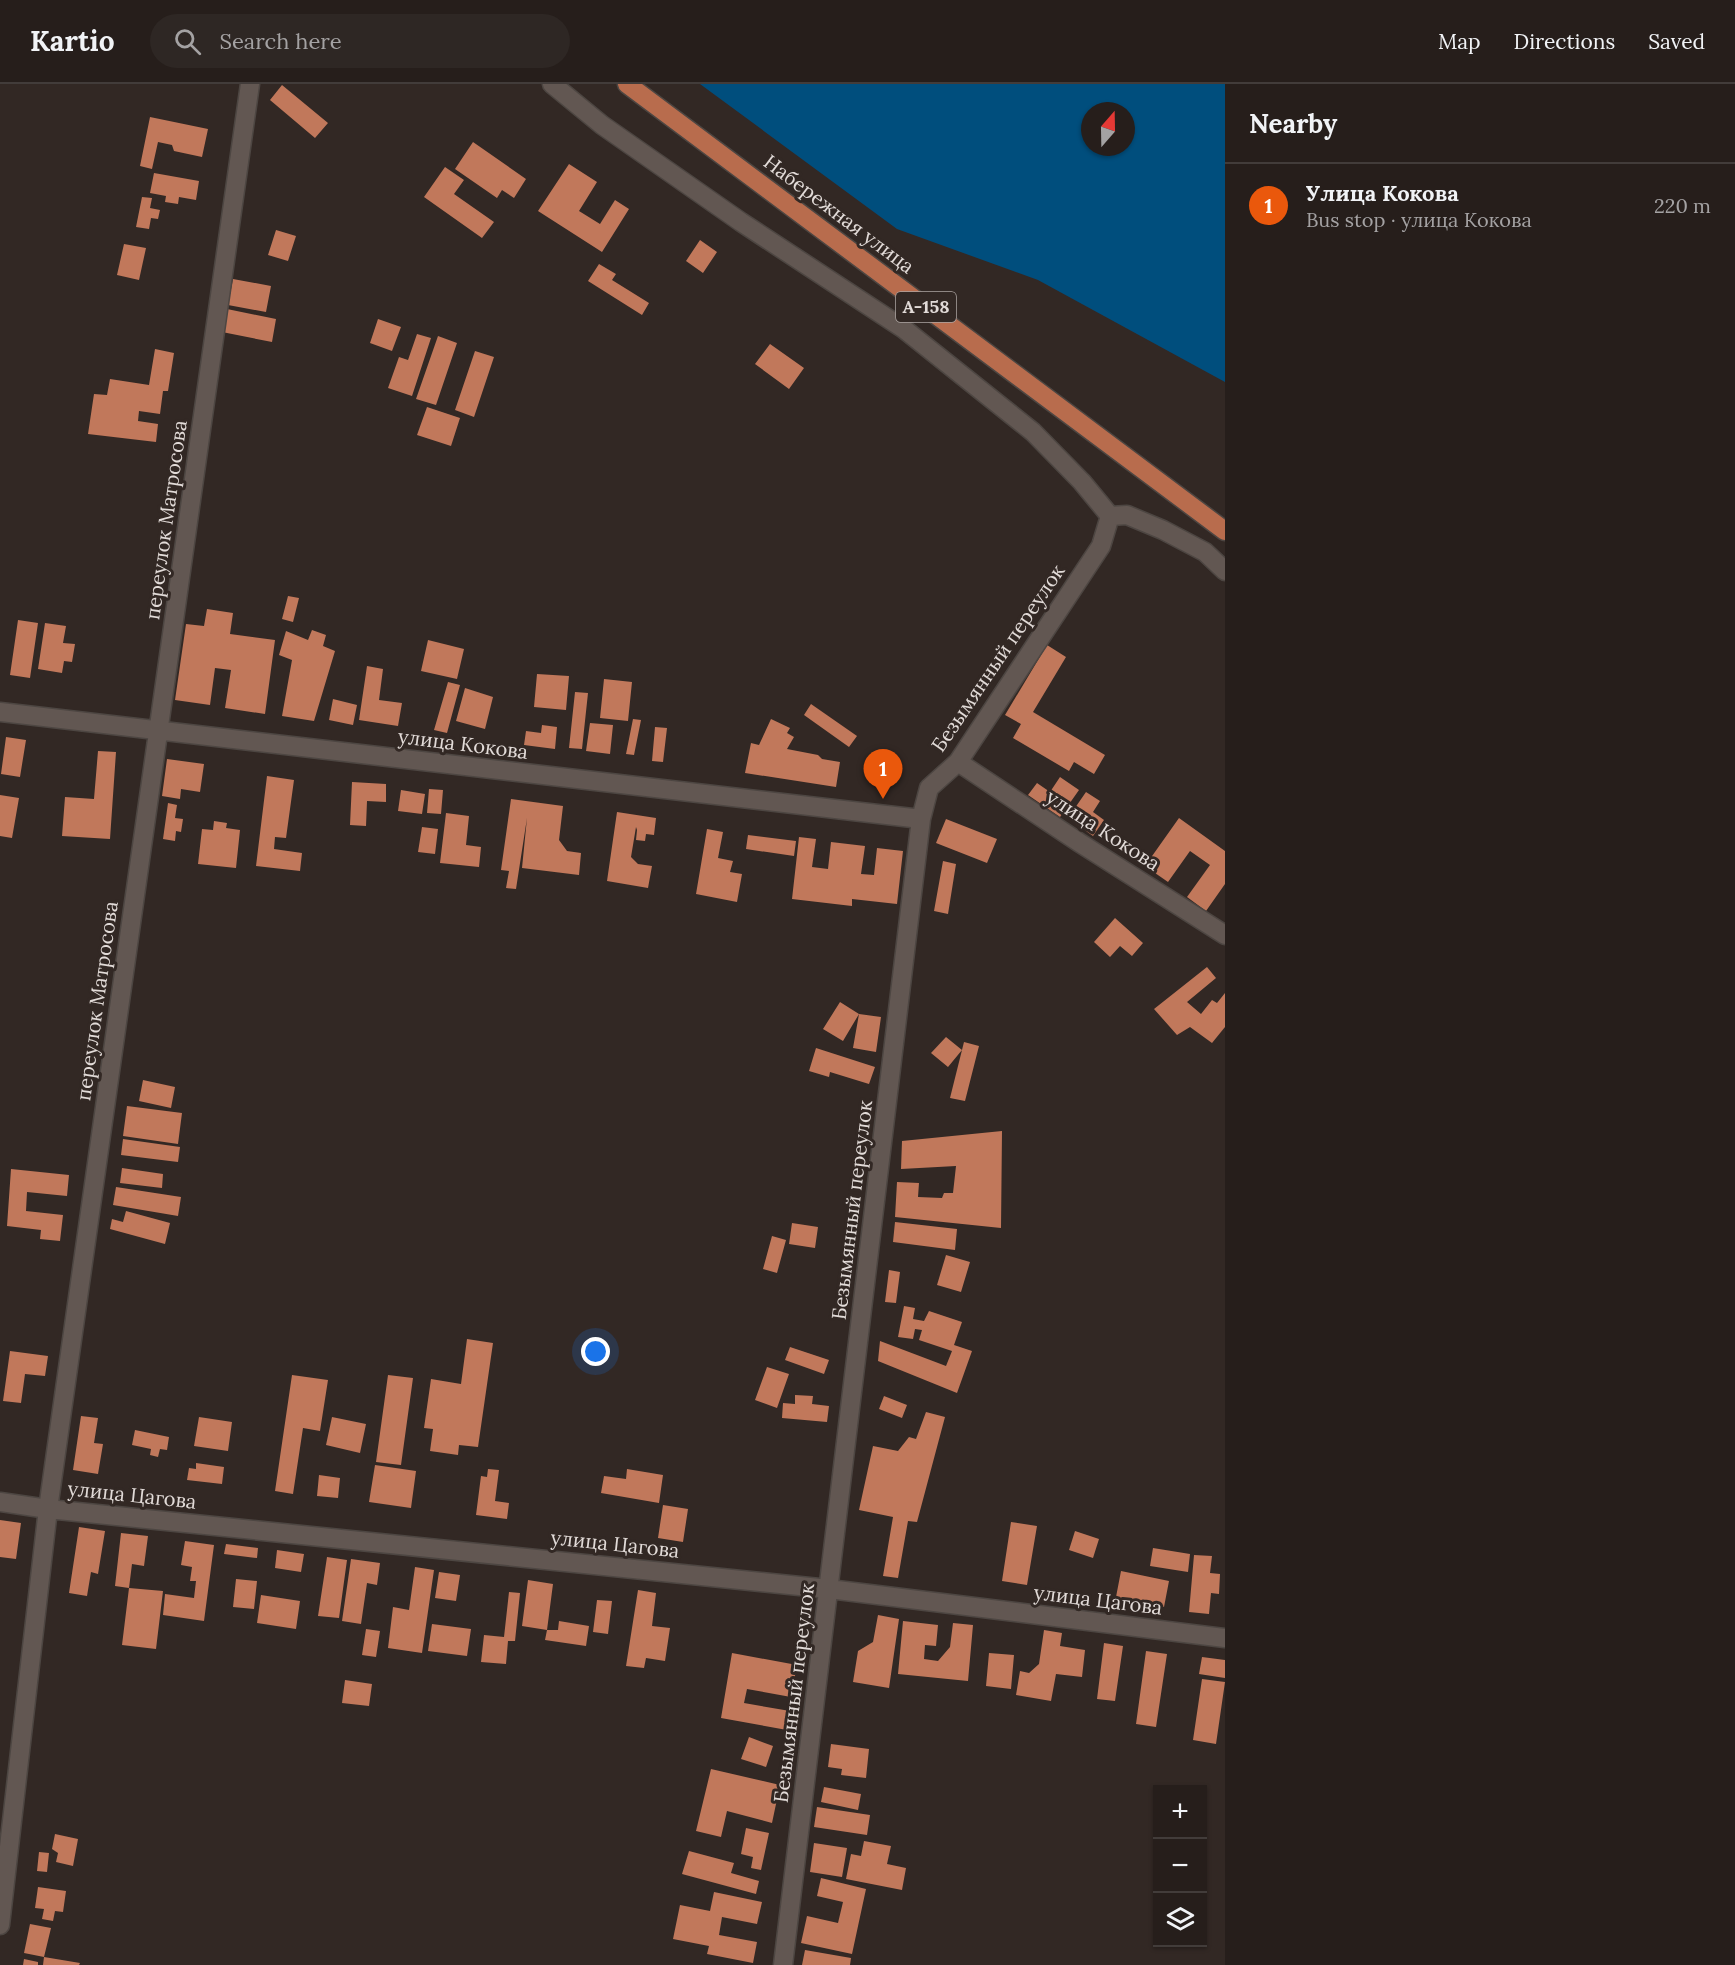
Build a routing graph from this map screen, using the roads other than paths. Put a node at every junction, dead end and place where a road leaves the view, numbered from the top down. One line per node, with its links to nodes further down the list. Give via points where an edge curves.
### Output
1 (250, 84): 8 (street, переулок Матросова)
2 (552, 84): 4 (street, via 620,138 903,329 1033,432)
3 (627, 84): 5 (main road, Набережная улица / А-158)
4 (1110, 516): 6 (street, via 1127,515 1163,530 1206,552); 9 (street, Безымянный переулок, via 1101,546)
5 (1225, 531)
6 (1225, 571)
7 (0, 712): 8 (street, улица Кокова)
8 (158, 732): 10 (street, улица Кокова); 13 (street, переулок Матросова)
9 (958, 762): 10 (street, Безымянный переулок, via 929,788); 11 (street, улица Кокова)
10 (921, 819): 14 (street, Безымянный переулок)
11 (1225, 935)
12 (0, 1502): 13 (street, улица Цагова)
13 (48, 1509): 14 (street, улица Цагова); 16 (street, переулок Матросова)
14 (829, 1589): 15 (street, улица Цагова); 17 (street, Безымянный переулок)
15 (1225, 1638)
16 (0, 1925)
17 (783, 1965)

